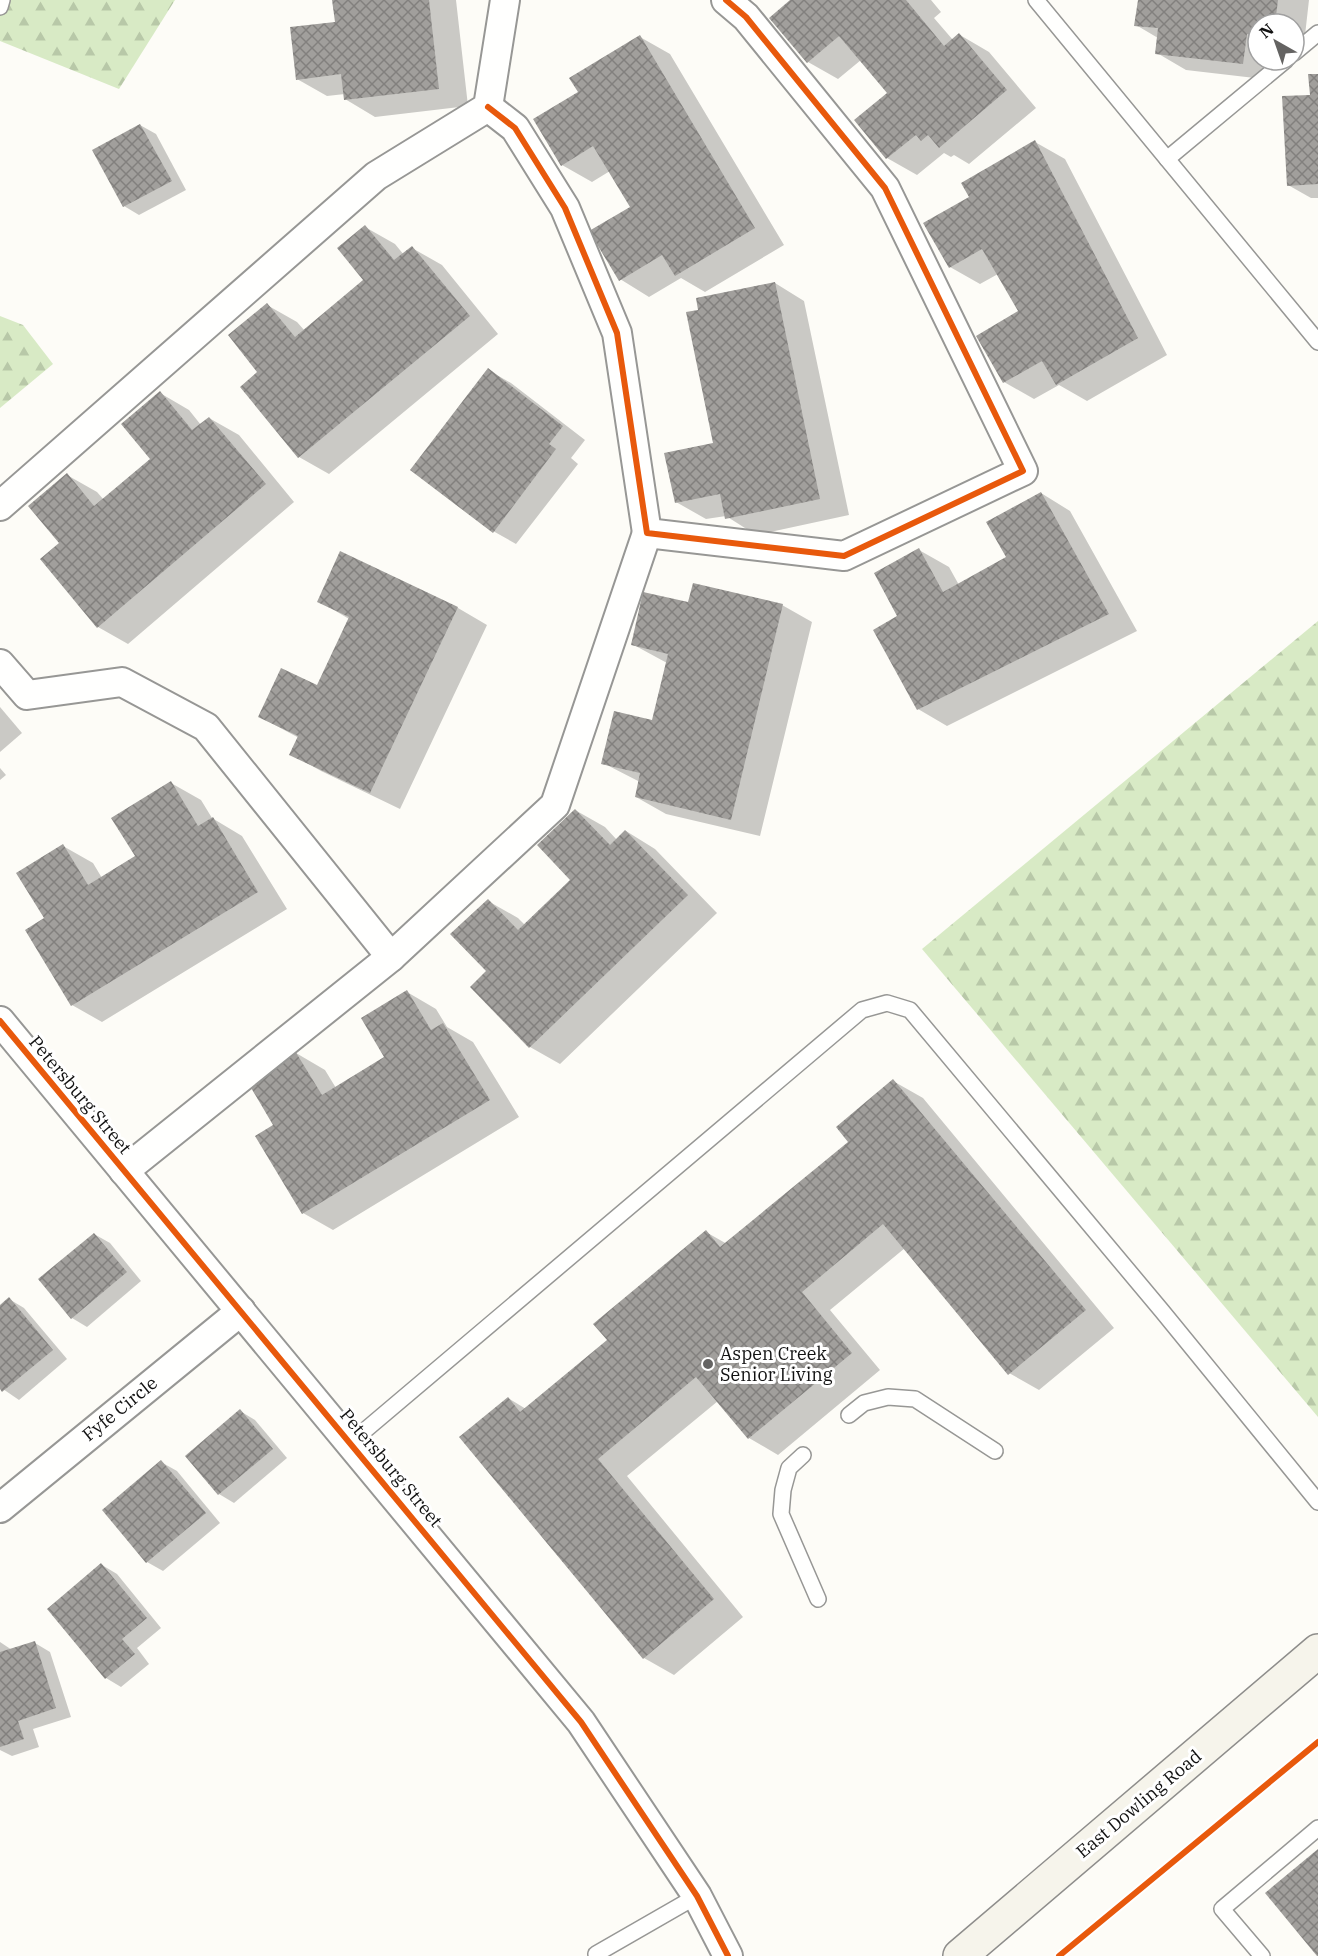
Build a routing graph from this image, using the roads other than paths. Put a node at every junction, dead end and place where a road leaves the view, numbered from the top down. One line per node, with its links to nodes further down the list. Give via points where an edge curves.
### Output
1 (2, 0): 5 (lane)
2 (505, 0): 9 (street)
3 (726, 0): 13 (street, via 746,17 885,188 1023,471 844,556)
4 (1036, 0): 10 (lane)
5 (0, 7)
6 (1318, 33): 7 (lane)
7 (1306, 43)
8 (1272, 72): 10 (lane)
9 (488, 107): 12 (street, via 376,176); 13 (street, via 515,128 564,208 617,333)
10 (1167, 159): 11 (lane)
11 (1318, 342)
12 (0, 506)
13 (647, 533): 15 (street, via 555,805)
14 (0, 664): 15 (street, via 27,695 123,682 206,727)
15 (391, 957): 17 (street)
16 (0, 1022): 17 (street, Petersburg Street)
17 (124, 1171): 18 (street, Petersburg Street)
18 (241, 1311): 20 (street, Petersburg Street); 24 (street, Fyfe Circle)
19 (849, 1415): 21 (lane, via 864,1403 888,1397 915,1399)
20 (350, 1443): 23 (lane, via 862,1010 887,1003 910,1010); 28 (street, Petersburg Street, via 581,1722)
21 (995, 1451)
22 (803, 1455): 25 (lane, via 789,1468 782,1514)
23 (1318, 1502)
24 (0, 1508)
25 (818, 1599)
26 (1318, 1651): 31 (main road, East Dowling Road)
27 (1318, 1828): 32 (lane, via 1222,1909)
28 (697, 1896): 29 (lane); 30 (street, Petersburg Street)
29 (596, 1954)
30 (728, 1956)
31 (960, 1956)
32 (1262, 1956)

